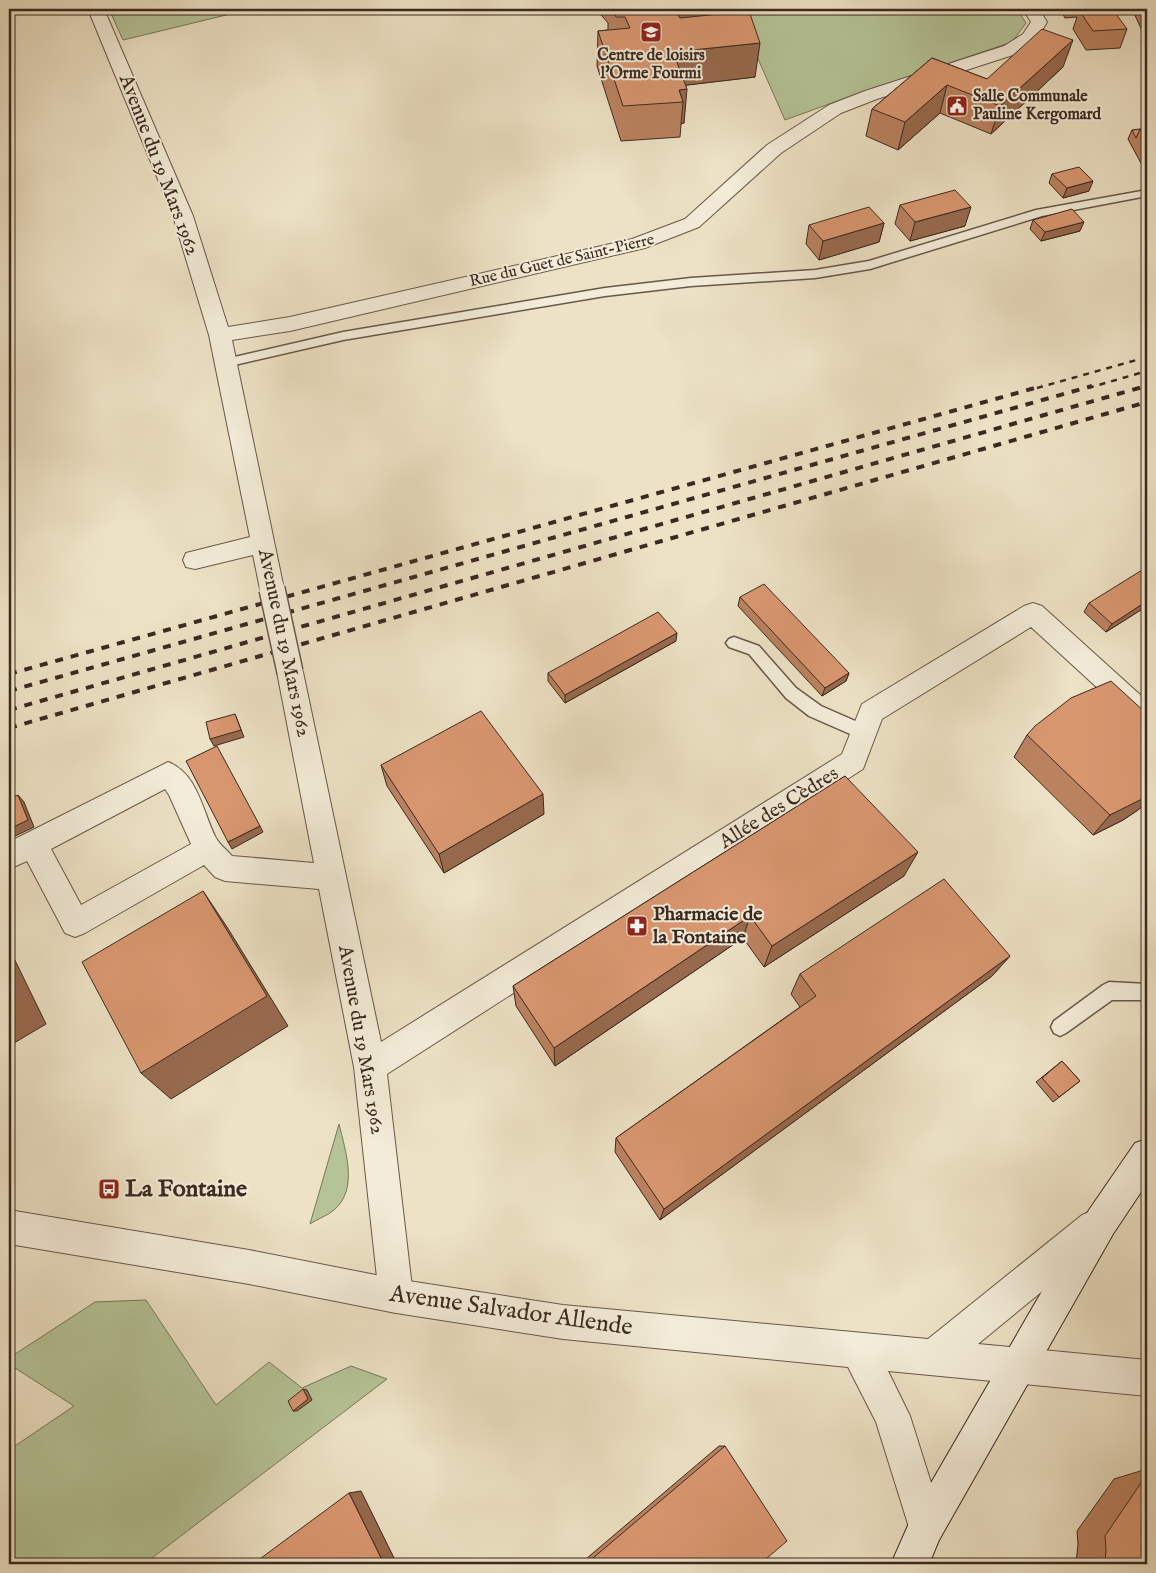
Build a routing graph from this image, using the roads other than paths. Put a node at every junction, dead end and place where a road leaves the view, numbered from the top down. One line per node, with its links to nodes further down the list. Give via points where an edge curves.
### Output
1 (96, 9): 4 (street, Avenue du 19 Mars 1962, via 183,216)
2 (1031, 9): 4 (street, Rue du Guet de Saint-Pierre, via 1039,22 1030,37 1010,50 835,109 774,149 692,223 665,236 290,324)
3 (1147, 193): 5 (lane, via 1040,213 870,264 815,274 691,282 605,292 343,336)
4 (220, 335): 5 (street, Avenue du 19 Mars 1962)
5 (226, 363): 6 (street, Avenue du 19 Mars 1962)
6 (263, 543): 7 (street); 13 (street, Avenue du 19 Mars 1962, bridge)
7 (195, 560)
8 (734, 643): 10 (lane, via 754,650 791,693 815,711)
9 (1147, 717): 10 (street, Allée des Cèdres, via 1033,613 871,712)
10 (864, 732): 16 (street, Allée des Cèdres, via 853,761)
11 (207, 849): 12 (street, via 75,923); 12 (street, via 180,787 168,774); 13 (street, via 225,868)
12 (21, 850)
13 (332, 877): 16 (street, Avenue du 19 Mars 1962)
14 (1147, 992): 15 (lane, via 1109,991)
15 (1060, 1027)
16 (370, 1067): 20 (street, Avenue du 19 Mars 1962)
17 (1147, 1155): 18 (street)
18 (1101, 1222): 22 (street); 23 (street)
19 (9, 1227): 20 (street, Avenue Salvador Allende, via 250,1267)
20 (396, 1296): 21 (street, Avenue Salvador Allende, via 563,1322)
21 (858, 1350): 22 (street, Avenue Salvador Allende); 25 (street, via 892,1416)
22 (934, 1357): 23 (street, Avenue Salvador Allende)
23 (1018, 1366): 24 (street, Avenue Salvador Allende); 25 (street)
24 (1147, 1378)
25 (926, 1527): 26 (street)
26 (910, 1564)

